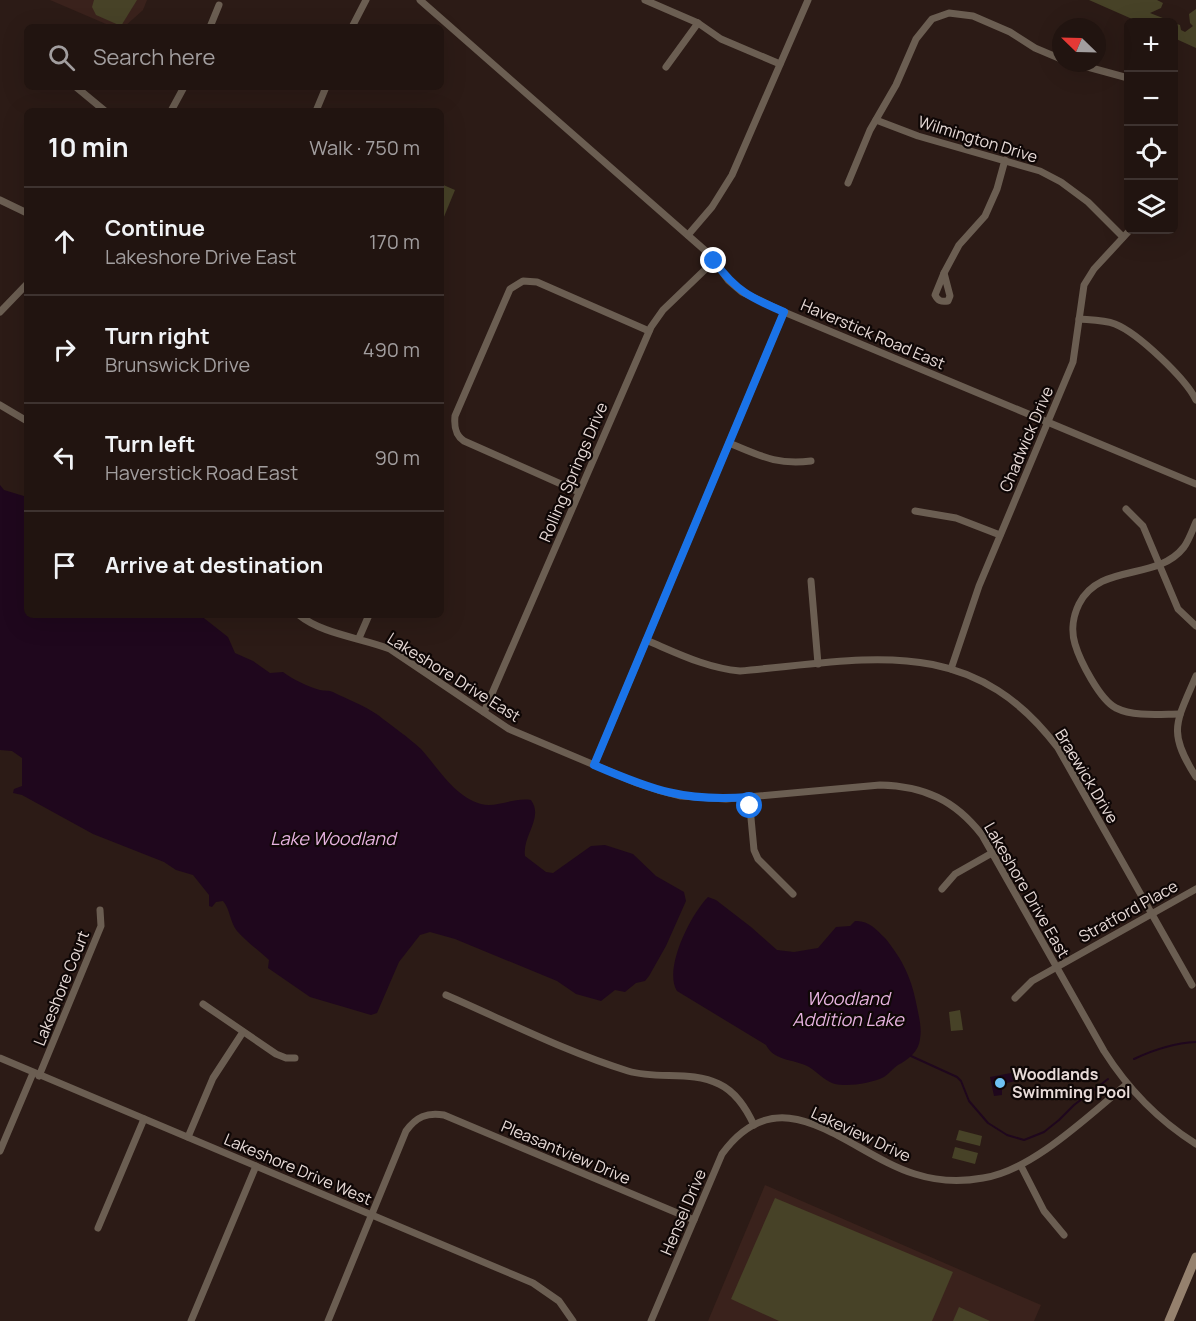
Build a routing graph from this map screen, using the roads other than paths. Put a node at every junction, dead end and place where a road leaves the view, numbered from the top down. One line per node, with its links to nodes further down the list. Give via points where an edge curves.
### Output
1 (366, 0): 8 (street)
2 (420, 0): 26 (street, Haverstick Road East)
3 (645, 0): 6 (street)
4 (808, 0): 10 (street)
5 (219, 5): 7 (street)
6 (698, 23): 10 (street, via 722,39); 11 (street)
7 (211, 24)
8 (354, 24)
9 (1052, 55): 20 (street, via 974,16 949,13 932,19 921,31)
10 (780, 64): 26 (street, via 732,175)
11 (666, 67)
12 (1106, 72): 13 (street)
13 (1124, 77)
14 (80, 90): 17 (street)
15 (182, 90): 18 (street)
16 (325, 90): 19 (street)
17 (101, 108)
18 (173, 108)
19 (317, 108)
20 (876, 120): 21 (street, Wilmington Drive); 22 (street)
21 (1005, 160): 27 (street, Wilmington Drive, via 1061,182); 29 (street, via 998,189 985,216 959,245)
22 (848, 183)
23 (0, 200): 24 (street)
24 (24, 212)
25 (1126, 234): 27 (street, Chadwick Drive)
26 (688, 235): 28 (street, Haverstick Road East)
27 (1123, 237): 33 (street, Chadwick Drive, via 1084,285)
28 (714, 261): 32 (street, Haverstick Road East, via 742,292); 34 (street, Rolling Springs Drive, via 663,310)
29 (944, 273)
30 (24, 287): 31 (street)
31 (0, 312)
32 (784, 312): 38 (street, Haverstick Road East); 39 (street)
33 (1078, 319): 35 (street, via 1112,323 1135,336 1178,376); 38 (street, Chadwick Drive, via 1073,362)
34 (649, 331): 42 (street, Rolling Springs Drive); 42 (street, via 537,282 523,281 510,289 455,416 456,432 464,441)
35 (1196, 400)
36 (0, 405): 37 (street)
37 (24, 419)
38 (1048, 422): 41 (street, Haverstick Road East); 46 (street, Chadwick Drive)
39 (729, 443): 40 (street, via 781,462); 53 (street)
40 (811, 461)
41 (1196, 484)
42 (579, 492): 57 (street, Rolling Springs Drive)
43 (1126, 509): 47 (street, via 1143,526)
44 (915, 511): 46 (street, via 956,518)
45 (1196, 522): 47 (street, via 1184,547)
46 (1000, 535): 55 (street, Chadwick Drive)
47 (1160, 565): 51 (street, via 1178,609); 58 (street, via 1110,577 1088,591 1073,618 1074,643 1099,692 1115,708)
48 (810, 581): 54 (street)
49 (303, 618): 52 (street, Lakeshore Drive East, via 314,626)
50 (368, 618): 52 (street)
51 (1196, 626)
52 (359, 638): 57 (street, Lakeshore Drive East, via 390,650)
53 (646, 640): 54 (street, Braewick Drive, via 723,669); 59 (street)
54 (818, 664): 55 (street, Braewick Drive, via 888,658)
55 (951, 669): 67 (street, Braewick Drive, via 991,686 1043,728)
56 (1196, 676): 58 (street)
57 (484, 712): 59 (street, Lakeshore Drive East, via 516,732)
58 (1180, 714): 60 (street, via 1179,747)
59 (594, 765): 61 (street, Lakeshore Drive East, via 681,796)
60 (1196, 777)
61 (749, 797): 62 (street, Lakeshore Drive East, via 880,785 911,788 955,807 970,820); 65 (street, via 754,850)
62 (992, 853): 63 (street, via 955,874); 68 (street, Lakeshore Drive East)
63 (942, 889)
64 (1196, 889): 67 (street, Stratford Place)
65 (793, 894)
66 (100, 910): 76 (street, Lakeshore Court, via 98,934)
67 (1151, 914): 68 (street, Stratford Place); 69 (street, Braewick Drive)
68 (1056, 967): 71 (street, Stratford Place, via 1032,981); 77 (street, Lakeshore Drive East)
69 (1192, 985)
70 (446, 996): 79 (street, via 631,1072 700,1077 716,1083 738,1098)
71 (1016, 998)
72 (203, 1004): 73 (street)
73 (243, 1032): 75 (street, via 276,1054); 80 (street, via 213,1078)
74 (0, 1058): 76 (street, Lakeshore Drive West)
75 (295, 1058)
76 (36, 1074): 78 (street, Lakeshore Drive West); 82 (street, Lakeshore Court)
77 (1127, 1084): 81 (street, Lakeshore Drive East, via 1163,1120); 84 (street, Lakeview Drive)
78 (144, 1119): 80 (street, Lakeshore Drive West); 87 (street)
79 (754, 1125): 84 (street, Lakeview Drive, via 790,1118 807,1121 915,1174 940,1179 985,1178); 86 (street, Hensel Drive, via 722,1154)
80 (188, 1137): 83 (street, Lakeshore Drive West)
81 (1196, 1144)
82 (0, 1150)
83 (256, 1166): 85 (street, Lakeshore Drive West); 90 (street)
84 (1021, 1166): 88 (street, via 1044,1211)
85 (372, 1215): 86 (street, Pleasantview Drive, via 406,1131 413,1122 434,1113); 91 (street); 92 (street, Lakeshore Drive West, via 533,1284 560,1301)
86 (694, 1220): 93 (street, Hensel Drive)
87 (98, 1228)
88 (1064, 1235)
89 (1196, 1257): 94 (street)
90 (191, 1321)
91 (328, 1321)
92 (573, 1321)
93 (651, 1321)
94 (1169, 1321)

